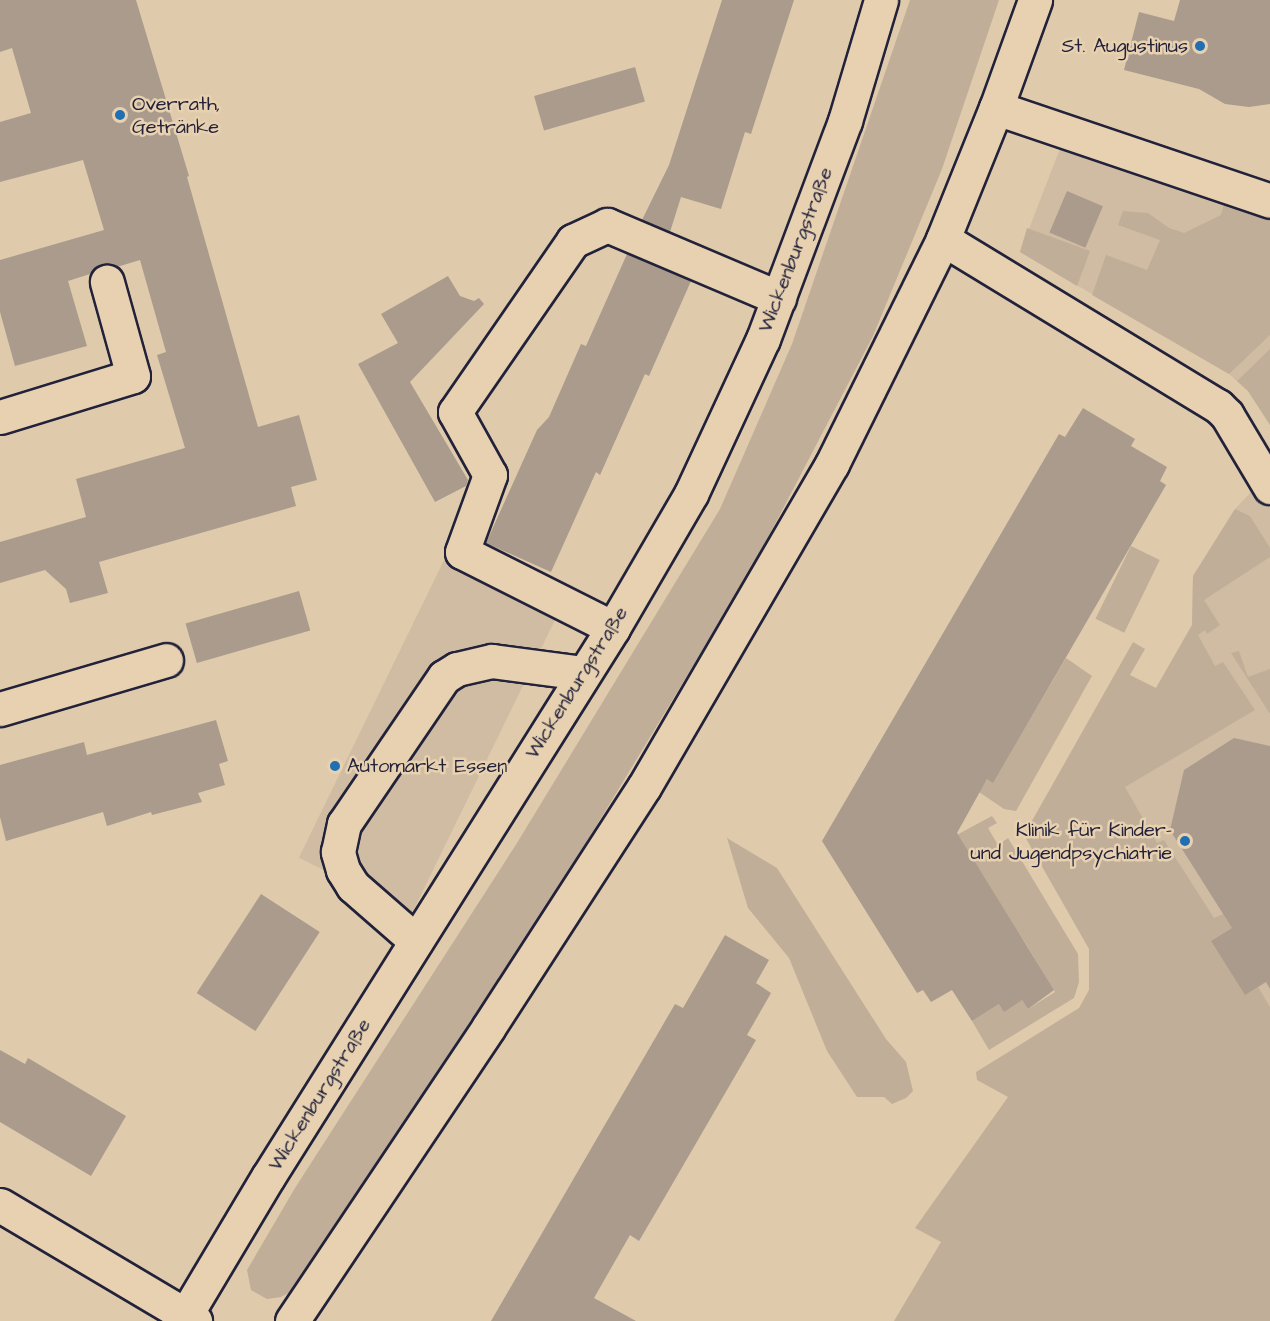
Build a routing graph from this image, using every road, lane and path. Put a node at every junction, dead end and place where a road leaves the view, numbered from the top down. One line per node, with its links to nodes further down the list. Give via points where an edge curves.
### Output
1 (881, 0): 7 (main road, Wickenburgstraße, via 845,121)
2 (1035, 0): 3 (main road)
3 (996, 108): 4 (main road); 5 (main road)
4 (1270, 201)
5 (943, 239): 9 (main road, via 1218,406); 17 (main road, via 832,464 644,787)
6 (107, 282): 8 (main road, via 133,376)
7 (779, 298): 10 (main road, Wickenburgstraße, via 691,494); 10 (main road, via 607,225 573,241 455,412 490,475 462,552)
8 (0, 417)
9 (1270, 487)
10 (613, 628): 12 (main road, Wickenburgstraße)
11 (165, 660): 13 (main road)
12 (582, 673): 14 (main road, Wickenburgstraße); 14 (main road, via 492,661 457,669 444,677 344,824 338,852 343,870 353,886)
13 (0, 709)
14 (416, 941): 16 (main road, Wickenburgstraße)
15 (0, 1205): 16 (main road)
16 (188, 1319)
17 (292, 1321)

